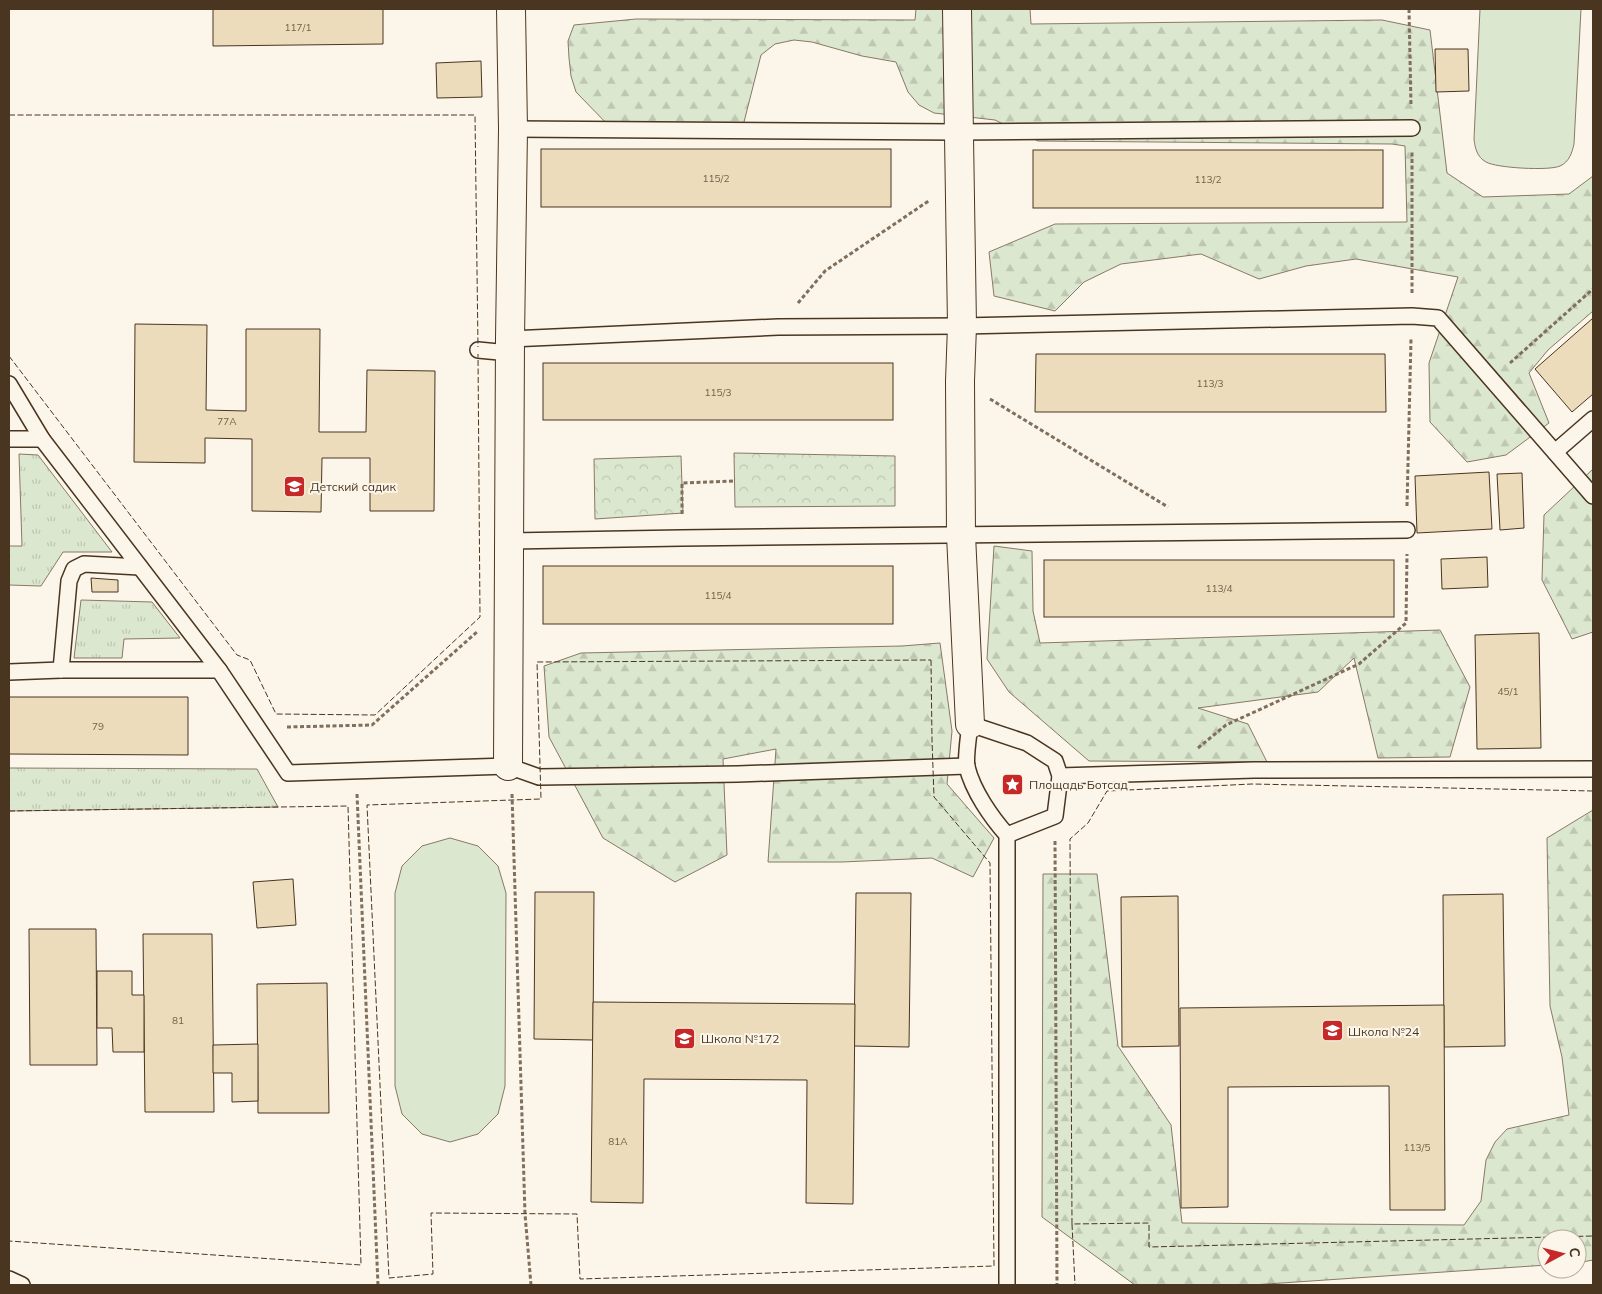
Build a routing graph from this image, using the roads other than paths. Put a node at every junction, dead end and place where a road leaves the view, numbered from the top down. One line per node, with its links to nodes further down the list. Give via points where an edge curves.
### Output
1 (511, 9): 4 (street)
2 (957, 9): 5 (street)
3 (1412, 128): 5 (lane)
4 (513, 129): 5 (lane); 7 (street)
5 (958, 132): 6 (street)
6 (962, 326): 7 (lane, via 778,327); 13 (lane, via 1438,318); 16 (street)
7 (510, 346): 8 (lane); 17 (street)
8 (478, 350)
9 (9, 384): 12 (lane)
10 (1593, 419): 13 (lane)
11 (9, 438): 12 (lane)
12 (42, 439): 18 (lane)
13 (1555, 452): 14 (lane)
14 (1593, 496)
15 (1407, 530): 16 (lane)
16 (961, 535): 17 (lane); 22 (street)
17 (510, 541): 23 (street)
18 (140, 567): 19 (lane, via 84,564 74,569 69,581); 20 (lane)
19 (61, 670): 20 (lane); 21 (lane)
20 (219, 670): 23 (lane, via 288,773)
21 (9, 672)
22 (970, 724): 24 (lane); 26 (lane, via 1027,743 1055,761)
23 (508, 766): 24 (lane, via 539,777)
24 (966, 766): 27 (lane, via 992,817)
25 (1593, 768): 26 (lane, via 1254,770)
26 (1060, 776): 27 (lane, via 1055,816)
27 (1007, 835): 30 (lane)
28 (9, 1279): 29 (lane)
29 (22, 1285)
30 (1007, 1285)

